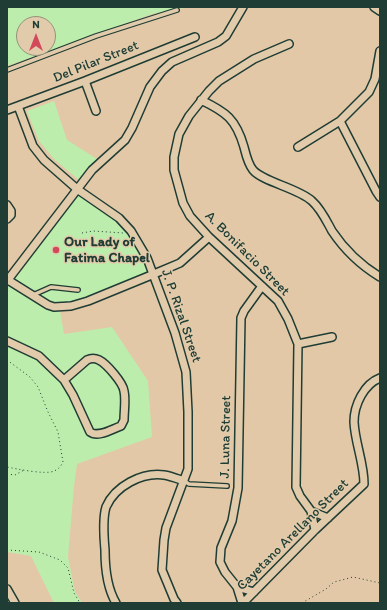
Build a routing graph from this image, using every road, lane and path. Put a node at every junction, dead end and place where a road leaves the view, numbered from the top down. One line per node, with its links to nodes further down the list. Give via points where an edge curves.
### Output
1 (243, 7): 17 (street, via 226,36 172,62 162,71 150,87 125,140 92,170)
2 (374, 7): 4 (street)
3 (177, 10): 8 (lane, via 96,36)
4 (380, 11)
5 (195, 36): 9 (street, Del Pilar Street)
6 (289, 44): 11 (street, A. Bonifacio Street, via 254,58 219,81)
7 (380, 51): 10 (street)
8 (7, 70)
9 (84, 81): 12 (street, Del Pilar Street); 14 (street)
10 (378, 81): 15 (street)
11 (201, 100): 23 (street, A. Bonifacio Street, via 179,134 174,170 183,203 190,216); 25 (street, via 229,116 242,139 253,170 311,200 324,214 348,250)
12 (18, 106): 13 (street, Del Pilar Street); 17 (street, J. P. Rizal Street, via 33,146)
13 (7, 110)
14 (96, 111)
15 (340, 121): 16 (street); 18 (street)
16 (298, 147)
17 (77, 189): 22 (street, J. P. Rizal Street, via 119,218); 26 (street)
18 (380, 197)
19 (7, 206): 20 (street, via 11,211)
20 (7, 220)
21 (82, 233): 22 (path)
22 (132, 233): 24 (street, J. P. Rizal Street)
23 (209, 237): 24 (street, via 180,263); 27 (street, A. Bonifacio Street)
24 (154, 274): 29 (street, via 71,306 54,307); 39 (street, J. P. Rizal Street, via 186,372 188,469)
25 (380, 277)
26 (7, 280): 29 (street)
27 (262, 286): 32 (street, A. Bonifacio Street, via 278,301); 46 (street, J. Luna Street, via 241,318 238,488 232,521 220,548 220,562 224,572)
28 (78, 290): 29 (lane, via 51,287)
29 (33, 295)
30 (332, 337): 32 (street)
31 (7, 341): 35 (street, via 39,356)
32 (298, 344): 41 (street, A. Bonifacio Street, via 296,487)
33 (7, 360): 37 (path, via 30,377 38,387 58,432 63,462 54,471)
34 (380, 378): 42 (street, Cayetano Arellano Street, via 368,386 361,395 354,421 364,471 364,484)
35 (64, 380): 35 (street, via 87,360 98,359 104,363 122,383 123,424 98,434 90,432)
36 (7, 467): 37 (path)
37 (24, 470): 38 (path, via 15,475)
38 (7, 474)
39 (184, 481): 40 (lane, via 189,484); 49 (street, J. P. Rizal Street, via 164,540 162,570); 52 (street, via 163,475 147,476 124,485 106,508 105,563 112,596)
40 (227, 486)
41 (311, 511): 42 (street); 43 (street, A. Bonifacio Street)
42 (328, 518): 43 (street, Cayetano Arellano Street)
43 (315, 530): 48 (street, Cayetano Arellano Street)
44 (7, 550): 51 (path, via 39,552 60,560 68,568 74,592)
45 (380, 583): 55 (path, via 353,577 334,582)
46 (237, 587): 48 (street); 54 (street, J. Luna Street)
47 (7, 589): 50 (street)
48 (254, 592): 54 (street, Cayetano Arellano Street)
49 (175, 601): 53 (street)
50 (15, 603)
51 (80, 603)
52 (116, 603)
53 (166, 603)
54 (242, 603)
55 (302, 603)

